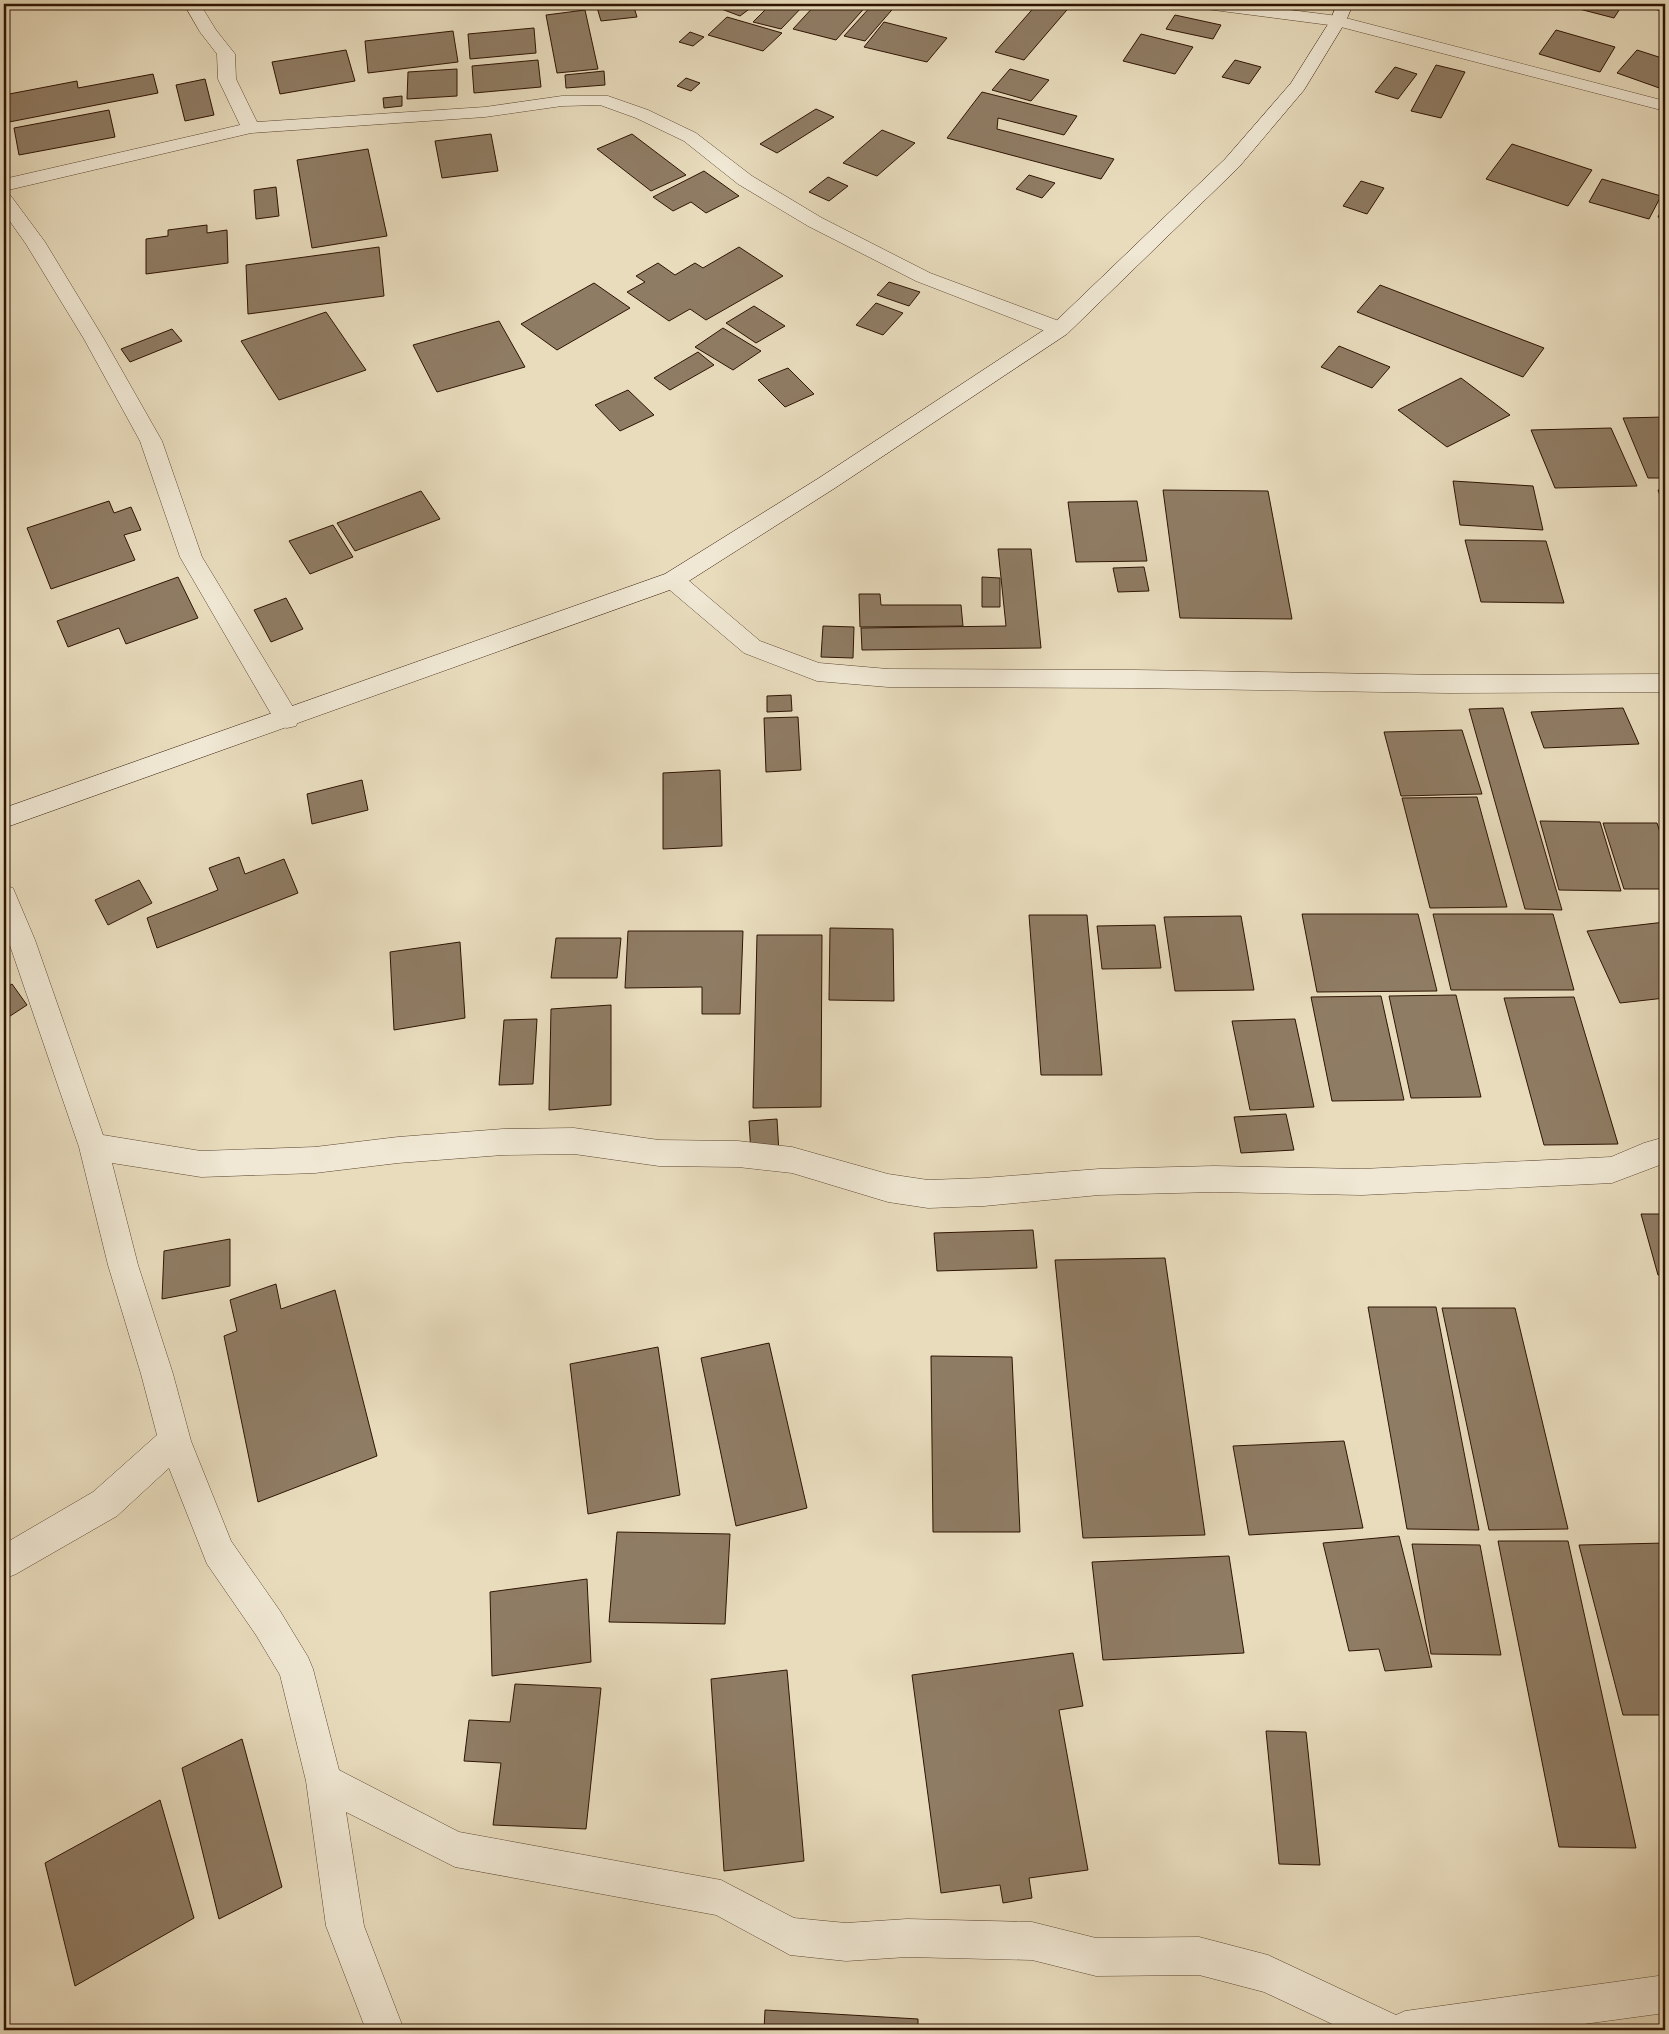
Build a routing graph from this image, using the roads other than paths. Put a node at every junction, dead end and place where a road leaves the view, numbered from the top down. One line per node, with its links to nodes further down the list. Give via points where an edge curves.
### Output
1 (192, 4): 5 (street, via 226,54 227,78)
2 (1206, 4): 3 (street)
3 (1342, 12): 4 (street); 8 (street, via 1298,86 1232,164)
4 (1665, 106)
5 (251, 128): 6 (street); 8 (street, via 485,112 562,101 602,100 642,114 690,137 745,180 815,222 923,277)
6 (4, 185)
7 (4, 200): 11 (street, via 40,250 151,440 191,557)
8 (1060, 329): 9 (street)
9 (673, 580): 10 (street, via 752,647 817,672 888,678); 11 (street)
10 (1665, 683)
11 (287, 719): 12 (street)
12 (4, 818)
13 (4, 896): 14 (street)
14 (93, 1147): 15 (street, via 201,1164 315,1160 503,1142 574,1141 660,1153 738,1154 792,1160 888,1188 928,1194 1098,1182 1214,1179 1362,1182 1612,1170); 16 (street, via 123,1265)
15 (1665, 1150)
16 (175, 1441): 17 (street, via 105,1504); 18 (street, via 218,1552 268,1622 296,1669)
17 (4, 1562)
18 (324, 1781): 20 (street, via 345,1926); 21 (street, via 455,1849 721,1898 790,1936 846,1942 907,1938 1032,1941 1096,1957 1199,1956 1268,1974)
19 (1665, 1994): 22 (street)
20 (385, 2030)
21 (1386, 2030)
22 (1406, 2030)

